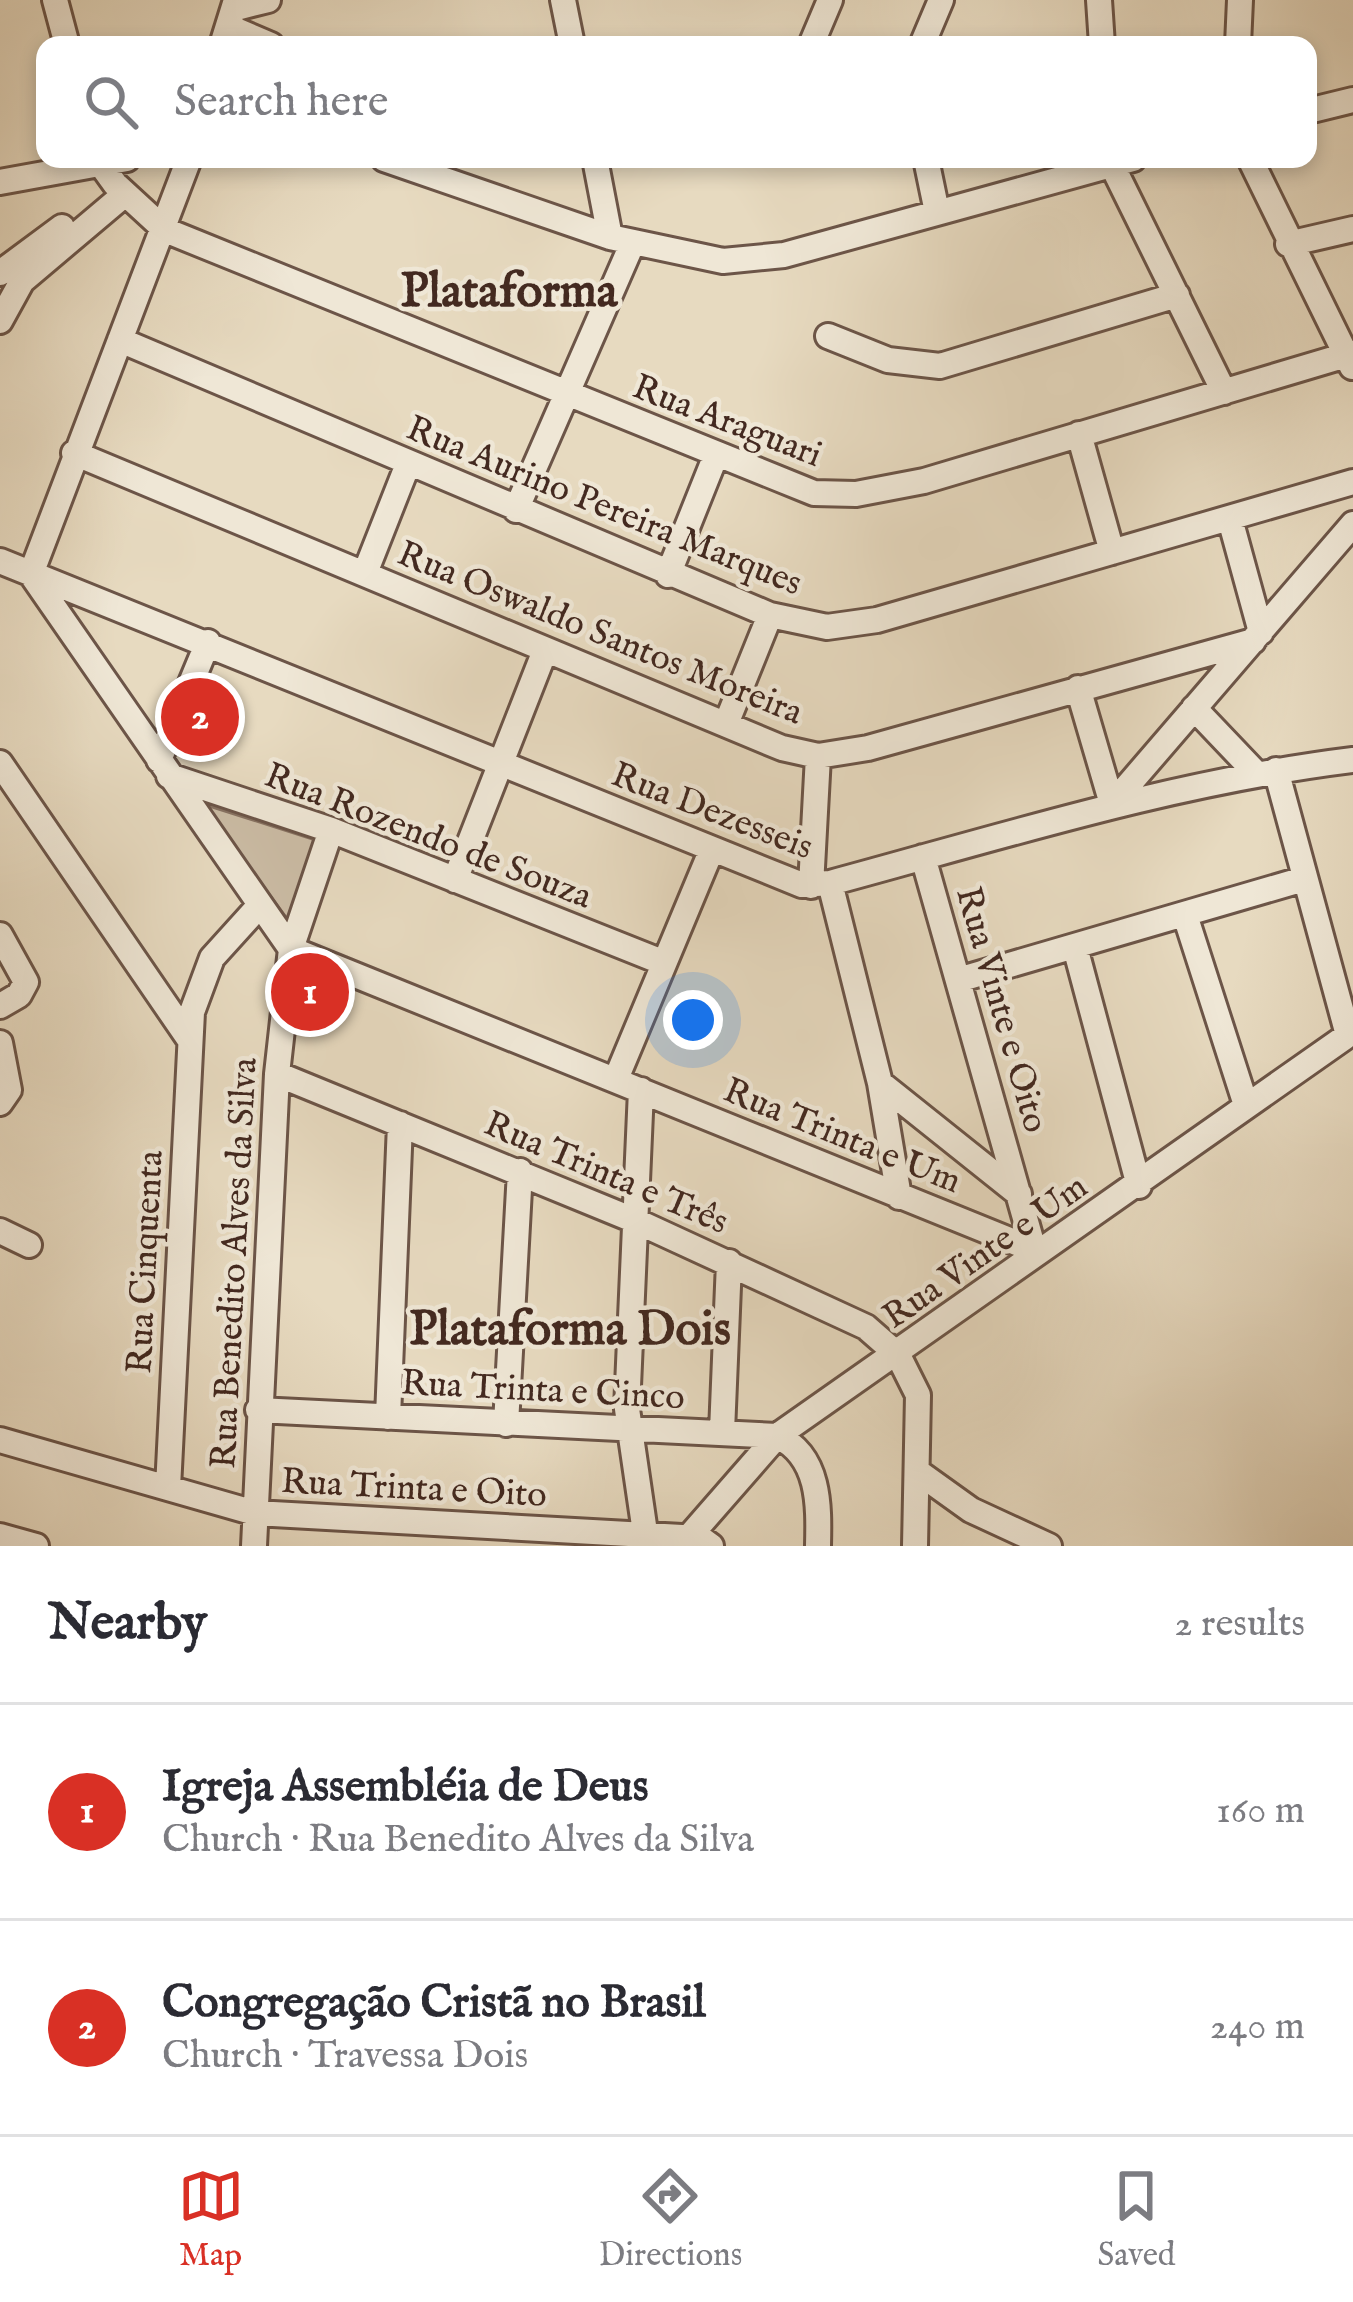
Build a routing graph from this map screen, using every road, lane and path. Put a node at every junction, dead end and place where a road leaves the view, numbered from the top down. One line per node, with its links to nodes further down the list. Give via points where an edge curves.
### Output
1 (56, 0): 9 (street)
2 (268, 0): 8 (street)
3 (563, 0): 11 (street)
4 (830, 0): 12 (street)
5 (941, 0): 13 (street)
6 (1099, 0): 14 (street)
7 (1246, 2): 15 (street)
8 (231, 20): 10 (street)
9 (65, 36)
10 (257, 36)
11 (570, 36)
12 (815, 36)
13 (926, 36)
14 (1101, 36)
15 (1240, 36)
16 (1353, 100): 17 (street)
17 (1317, 109)
18 (65, 168): 27 (street)
19 (104, 168): 28 (street, Rua Araguari)
20 (187, 168): 31 (street)
21 (410, 168): 32 (street)
22 (598, 168): 32 (street)
23 (928, 168): 29 (street)
24 (1093, 168): 29 (street)
25 (1121, 168): 35 (street)
26 (1254, 168): 33 (street)
27 (0, 182)
28 (120, 189): 31 (street, Rua Araguari); 34 (street); 36 (street, via 22,281)
29 (937, 212): 32 (street, via 752,261 704,260)
30 (1353, 229): 33 (street)
31 (165, 230): 38 (street); 41 (street, Rua Araguari)
32 (622, 240): 41 (street)
33 (1288, 244): 39 (street)
34 (0, 274)
35 (1177, 295): 37 (street, via 940,366 888,361); 40 (street)
36 (0, 320)
37 (828, 336)
38 (120, 340): 43 (street); 45 (street, Rua Aurino Pereira Marques)
39 (1350, 359): 40 (street, Rua Araguari)
40 (1224, 392): 42 (street, Rua Araguari)
41 (568, 395): 44 (street, Rua Araguari); 47 (street)
42 (1079, 434): 44 (street, Rua Araguari, via 856,494 814,493); 50 (street)
43 (74, 454): 52 (street, Rua Oswaldo Santos Moreira); 53 (street)
44 (716, 455): 54 (street)
45 (408, 464): 47 (street, Rua Aurino Pereira Marques); 52 (street)
46 (1353, 482): 48 (street, Rua Aurino Pereira Marques)
47 (516, 510): 54 (street, Rua Aurino Pereira Marques)
48 (1230, 519): 50 (street, Rua Aurino Pereira Marques); 56 (street)
49 (1353, 524): 56 (street)
50 (1112, 552): 55 (street, Rua Aurino Pereira Marques, via 852,626)
51 (0, 561): 53 (street, Rua Dezesseis)
52 (365, 573): 58 (street, Rua Oswaldo Santos Moreira)
53 (31, 574): 57 (street, Rua Dezesseis); 66 (street)
54 (668, 574): 55 (street, Rua Aurino Pereira Marques)
55 (770, 615): 61 (street)
56 (1257, 636): 59 (street, Rua Oswaldo Santos Moreira); 60 (street)
57 (208, 642): 65 (street, Rua Dezesseis); 66 (street)
58 (544, 652): 61 (street, Rua Oswaldo Santos Moreira); 65 (street)
59 (1078, 688): 62 (street, Rua Oswaldo Santos Moreira); 68 (street)
60 (1194, 708): 67 (street); 68 (street)
61 (726, 724): 62 (street, Rua Oswaldo Santos Moreira)
62 (818, 756): 74 (street)
63 (1353, 760): 67 (street, Rua Dezesseis)
64 (0, 763): 84 (street)
65 (499, 765): 70 (street, Rua Dezesseis); 73 (street)
66 (164, 768): 69 (street, Rua Rozendo de Souza); 75 (street)
67 (1265, 770): 68 (street, Rua Dezesseis); 72 (street)
68 (1112, 804): 71 (street, Rua Dezesseis)
69 (331, 830): 73 (street, Rua Rozendo de Souza); 79 (street, Rua Benedito Alves da Silva)
70 (712, 849): 74 (street, Rua Dezesseis); 80 (street)
71 (923, 856): 74 (street, Rua Dezesseis); 81 (street, Rua Vinte e Oito)
72 (1304, 879): 76 (street); 83 (street)
73 (454, 880): 80 (street, Rua Rozendo de Souza)
74 (820, 885): 88 (street)
75 (259, 907): 79 (street); 84 (street, Rua Cinquenta, via 203,975)
76 (1186, 915): 78 (street); 91 (street)
77 (0, 935): 82 (street, via 26,982)
78 (1075, 947): 81 (street); 94 (street)
79 (291, 949): 86 (street, Rua Benedito Alves da Silva); 87 (street, Rua Trinta e Um)
80 (662, 962): 87 (street)
81 (958, 980): 95 (street, Rua Vinte e Oito)
82 (0, 1006)
83 (1351, 1035): 91 (street, Rua Vinte e Um)
84 (189, 1040): 111 (street, Rua Cinquenta)
85 (0, 1043): 90 (street, via 9,1080)
86 (277, 1074): 92 (street, Rua Trinta e Três); 103 (street, Rua Benedito Alves da Silva)
87 (616, 1079): 89 (street, Rua Trinta e Um)
88 (880, 1083): 95 (street); 96 (street)
89 (641, 1090): 96 (street, Rua Trinta e Um); 97 (street)
90 (3, 1100)
91 (1246, 1105): 94 (street, Rua Vinte e Um)
92 (400, 1124): 93 (street, Rua Trinta e Três); 104 (street)
93 (520, 1171): 97 (street, Rua Trinta e Três); 105 (street)
94 (1139, 1186): 100 (street, Rua Vinte e Um)
95 (1019, 1194): 100 (street, Rua Vinte e Oito)
96 (899, 1197): 100 (street, Rua Trinta e Um)
97 (636, 1221): 101 (street, Rua Trinta e Três); 106 (street)
98 (0, 1231): 99 (street)
99 (29, 1245)
100 (1034, 1250): 102 (street, Rua Vinte e Um)
101 (729, 1262): 102 (street, Rua Trinta e Três, via 850,1316); 107 (street)
102 (898, 1355): 108 (street, Rua Vinte e Um); 110 (street, via 918,1395)
103 (259, 1410): 104 (street, Rua Trinta e Cinco); 112 (street, Rua Benedito Alves da Silva)
104 (388, 1417): 105 (street, Rua Trinta e Cinco)
105 (506, 1424): 106 (street, Rua Trinta e Cinco)
106 (628, 1428): 107 (street, Rua Trinta e Cinco); 114 (street)
107 (722, 1432): 108 (street, Rua Trinta e Cinco)
108 (777, 1436): 116 (street, Rua Vinte e Um); 119 (street, via 809,1468)
109 (0, 1440): 111 (street, Rua Trinta e Oito)
110 (918, 1472): 115 (street); 120 (street)
111 (168, 1488): 112 (street, Rua Trinta e Oito)
112 (255, 1514): 114 (street, Rua Trinta e Oito); 118 (street, Rua Benedito Alves da Silva)
113 (0, 1536): 117 (street)
114 (647, 1540): 116 (street, Rua Trinta e Oito)
115 (1023, 1540): 121 (street)
116 (694, 1543)
117 (36, 1546)
118 (254, 1546)
119 (818, 1546)
120 (915, 1546)
121 (1049, 1546)

